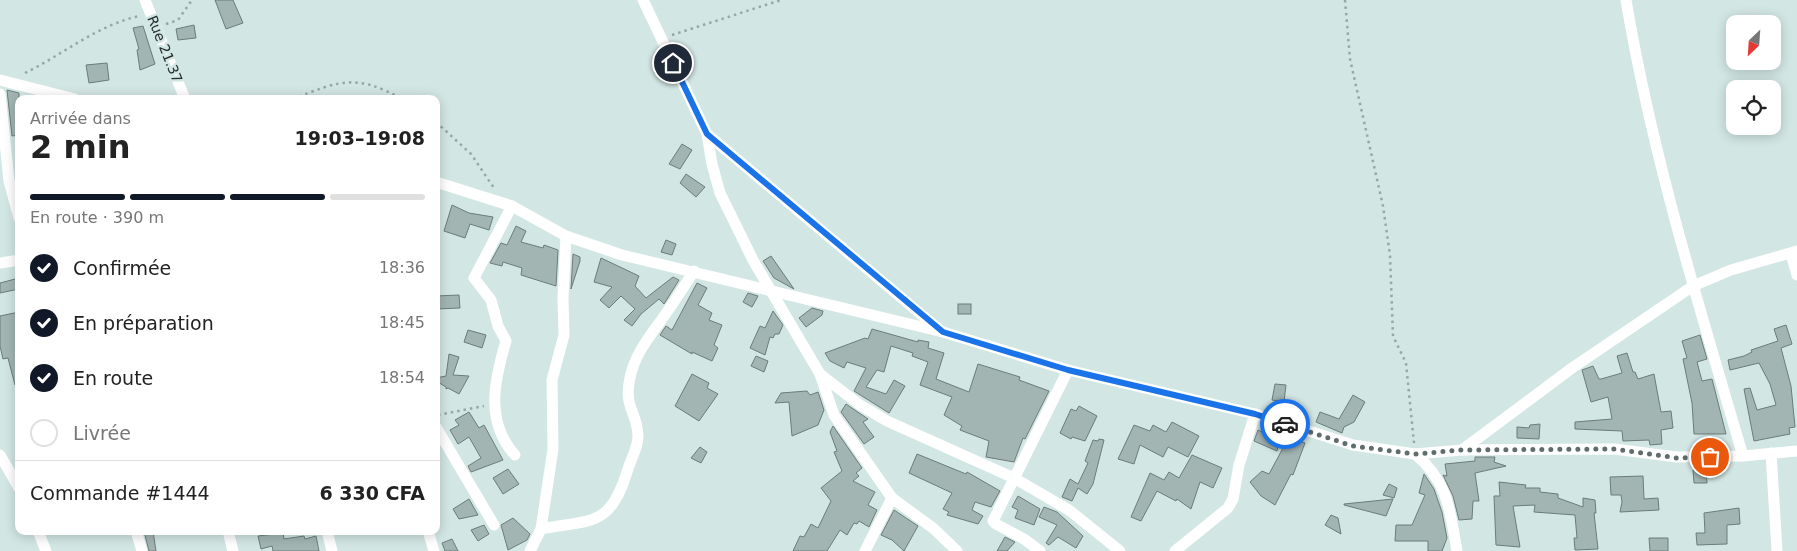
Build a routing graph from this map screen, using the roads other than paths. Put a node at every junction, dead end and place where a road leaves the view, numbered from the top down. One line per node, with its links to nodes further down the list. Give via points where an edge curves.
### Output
1 (145, 0): 7 (street, Rue 21.37)
2 (643, 0): 8 (street)
3 (1626, 0): 19 (street, via 1635,56)
4 (3, 81): 6 (street)
5 (0, 94): 9 (street)
6 (59, 95)
7 (183, 95)
8 (707, 134): 20 (street, via 720,193); 21 (street)
9 (5, 181): 12 (street)
10 (440, 183): 11 (street)
11 (508, 205): 13 (street); 31 (street, via 474,278 492,300 498,326 506,341 493,404 500,431)
12 (15, 207)
13 (566, 236): 17 (street, via 622,255); 37 (street, via 564,336 552,380 553,449)
14 (1794, 253): 18 (street); 19 (street, via 1731,270)
15 (15, 261): 16 (street)
16 (0, 264)
17 (694, 271): 20 (street); 37 (street, via 634,362 627,396 638,438 620,496 609,511 595,519)
18 (1797, 275)
19 (1693, 286): 26 (street, via 1572,368); 32 (street)
20 (771, 290): 21 (street); 23 (street)
21 (943, 332): 22 (street)
22 (1068, 370): 24 (street); 33 (street)
23 (820, 374): 33 (street, via 887,421); 35 (street, via 834,415)
24 (1255, 414): 29 (street, via 1353,446); 53 (street, via 1228,508)
25 (440, 435): 36 (street)
26 (1462, 450): 29 (street); 32 (street, via 1614,449 1677,458)
27 (1797, 450): 28 (street)
28 (1771, 453): 32 (street); 55 (street)
29 (1415, 454): 54 (street, via 1432,468 1440,484 1450,510)
30 (0, 455): 34 (street)
31 (515, 455)
32 (1743, 456)
33 (1014, 478): 51 (street, via 994,523); 52 (street, via 1069,510)
34 (15, 479)
35 (892, 498): 49 (street); 50 (street, via 933,528)
36 (494, 525)
37 (541, 529): 48 (street)
38 (40, 535): 43 (street)
39 (137, 535): 44 (street)
40 (229, 535): 45 (street)
41 (329, 535): 46 (street)
42 (429, 535): 47 (street)
43 (46, 551)
44 (142, 551)
45 (233, 551)
46 (332, 551)
47 (434, 551)
48 (530, 551)
49 (865, 551)
50 (956, 551)
51 (1040, 551)
52 (1120, 551)
53 (1176, 551)
54 (1457, 551)
55 (1777, 551)

